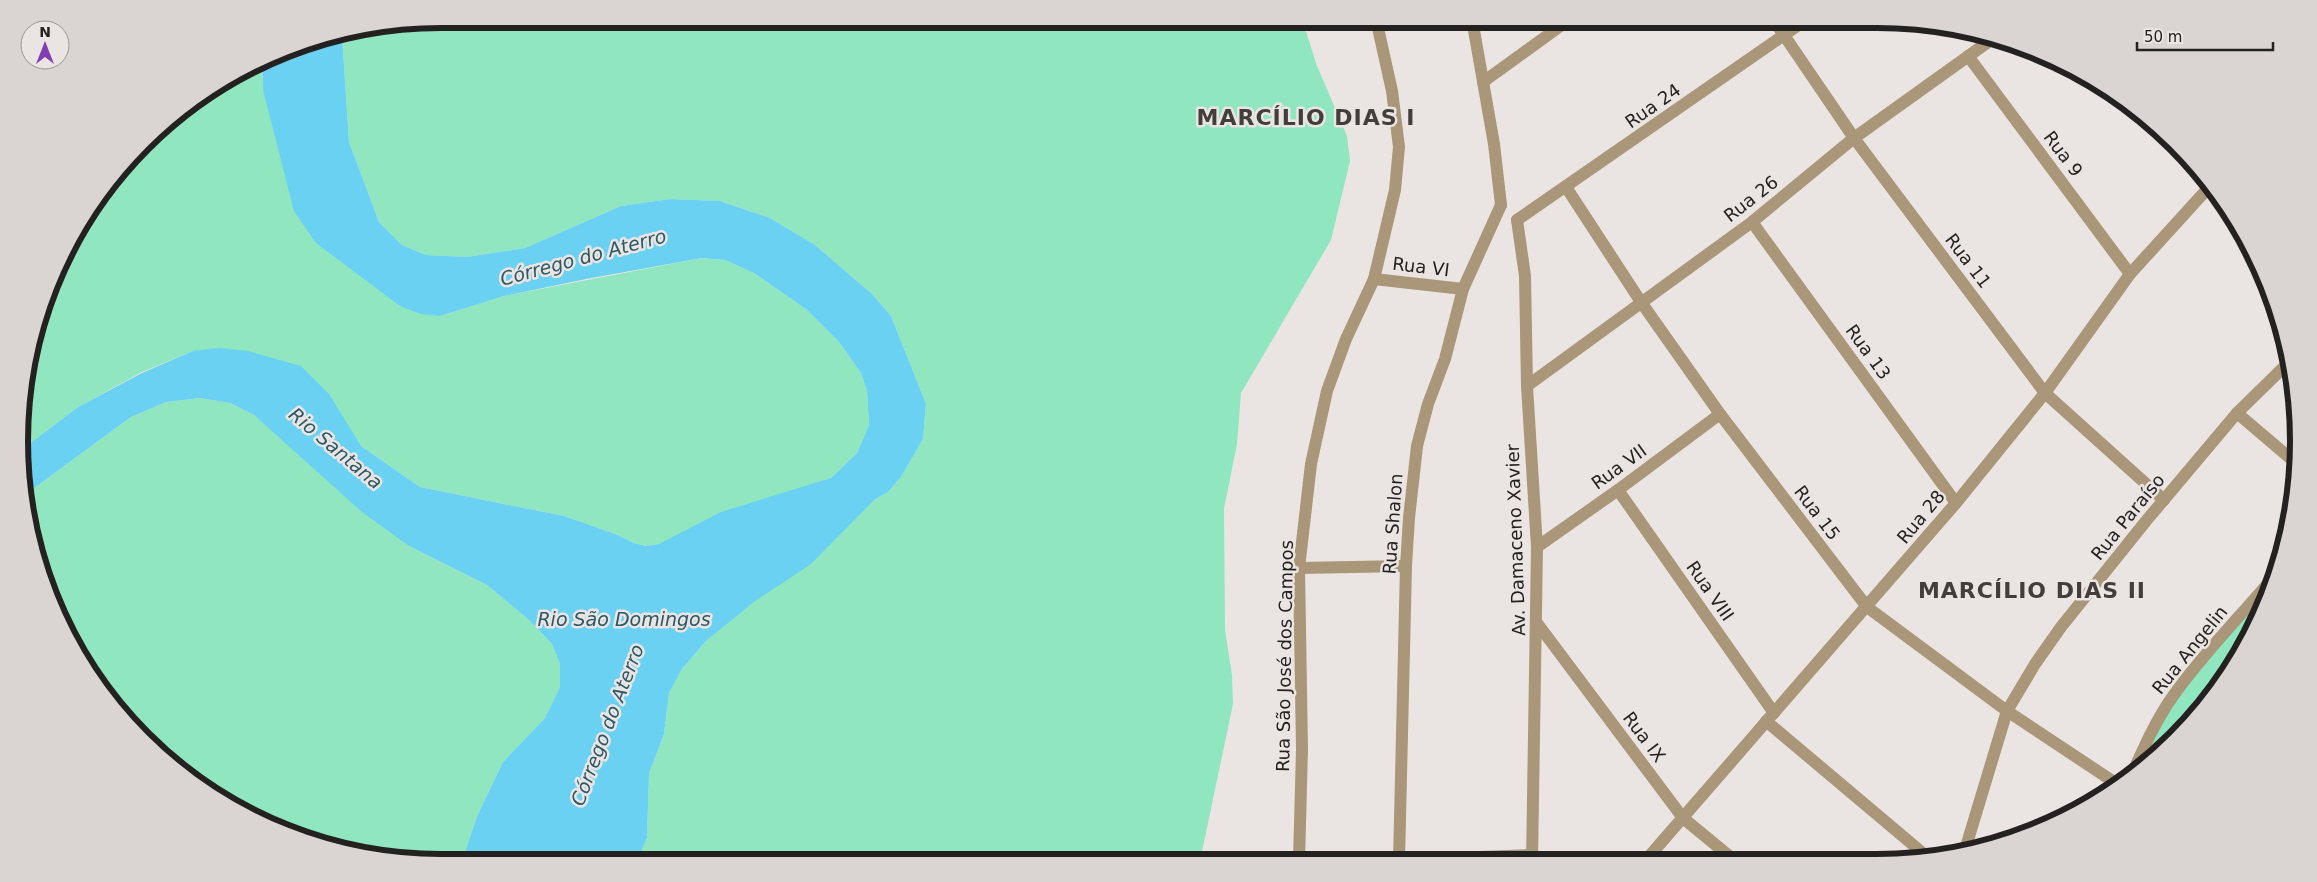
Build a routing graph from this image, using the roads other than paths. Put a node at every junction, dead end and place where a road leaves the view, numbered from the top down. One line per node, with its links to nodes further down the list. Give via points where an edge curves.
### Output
1 (1378, 28): 17 (street, Rua São José dos Campos, via 1392,91 1398,147 1395,190)
2 (1474, 28): 9 (street)
3 (1558, 28): 9 (street)
4 (1779, 28): 6 (street, Rua 11)
5 (1795, 28): 6 (street, Rua 24)
6 (1785, 36): 10 (street, Rua 11); 11 (street, Rua 24)
7 (1987, 43): 8 (street, Rua 26)
8 (1968, 56): 10 (street, Rua 26); 16 (street, Rua 9)
9 (1484, 82): 13 (street)
10 (1854, 138): 15 (street, Rua 26); 22 (street, Rua 11)
11 (1566, 187): 14 (street, Rua 24); 19 (street, Rua 15)
12 (2205, 191): 16 (street, Rua 28)
13 (1501, 205): 14 (street); 18 (street, Rua Shalon)
14 (1517, 220): 21 (street, Av. Damaceno Xavier, via 1524,276)
15 (1752, 222): 19 (street, Rua 26); 28 (street, Rua 13)
16 (2130, 274): 22 (street, Rua 28)
17 (1374, 279): 18 (street, Rua VI); 31 (street, Rua São José dos Campos, via 1326,392 1311,464)
18 (1462, 290): 30 (street, Rua Shalon, via 1418,446)
19 (1641, 302): 21 (street, Rua 26); 24 (street, Rua 15)
20 (2283, 368): 23 (street, Rua Paraíso)
21 (1527, 386): 29 (street, Av. Damaceno Xavier)
22 (2045, 393): 27 (street, Rua 11); 28 (street, Rua 28)
23 (2237, 412): 25 (street); 27 (street, Rua Paraíso)
24 (1720, 414): 26 (street, Rua VII); 33 (street, Rua 15)
25 (2289, 457)
26 (1618, 490): 29 (street, Rua VII); 36 (street, Rua VIII)
27 (2164, 500): 35 (street, Rua Paraíso, via 2061,627)
28 (1956, 503): 33 (street, Rua 28)
29 (1537, 547): 34 (street, Av. Damaceno Xavier)
30 (1406, 566): 31 (street); 43 (street, Rua Shalon)
31 (1299, 568): 42 (street, Rua São José dos Campos, via 1302,749)
32 (2261, 591): 37 (street, Rua Angelin, via 2172,697)
33 (1867, 607): 35 (street, Rua 15); 36 (street, Rua 28)
34 (1537, 624): 39 (street, Rua IX); 44 (street, Av. Damaceno Xavier)
35 (2007, 711): 38 (street, Rua 15); 40 (street, Rua Paraíso)
36 (1770, 717): 39 (street, Rua 28); 41 (street, Rua VIII)
37 (2137, 761)
38 (2112, 781)
39 (1683, 818): 45 (street, Rua 28); 46 (street, Rua IX)
40 (1967, 844)
41 (1922, 852)
42 (1299, 854)
43 (1399, 854)
44 (1532, 854)
45 (1651, 854)
46 (1727, 854)

